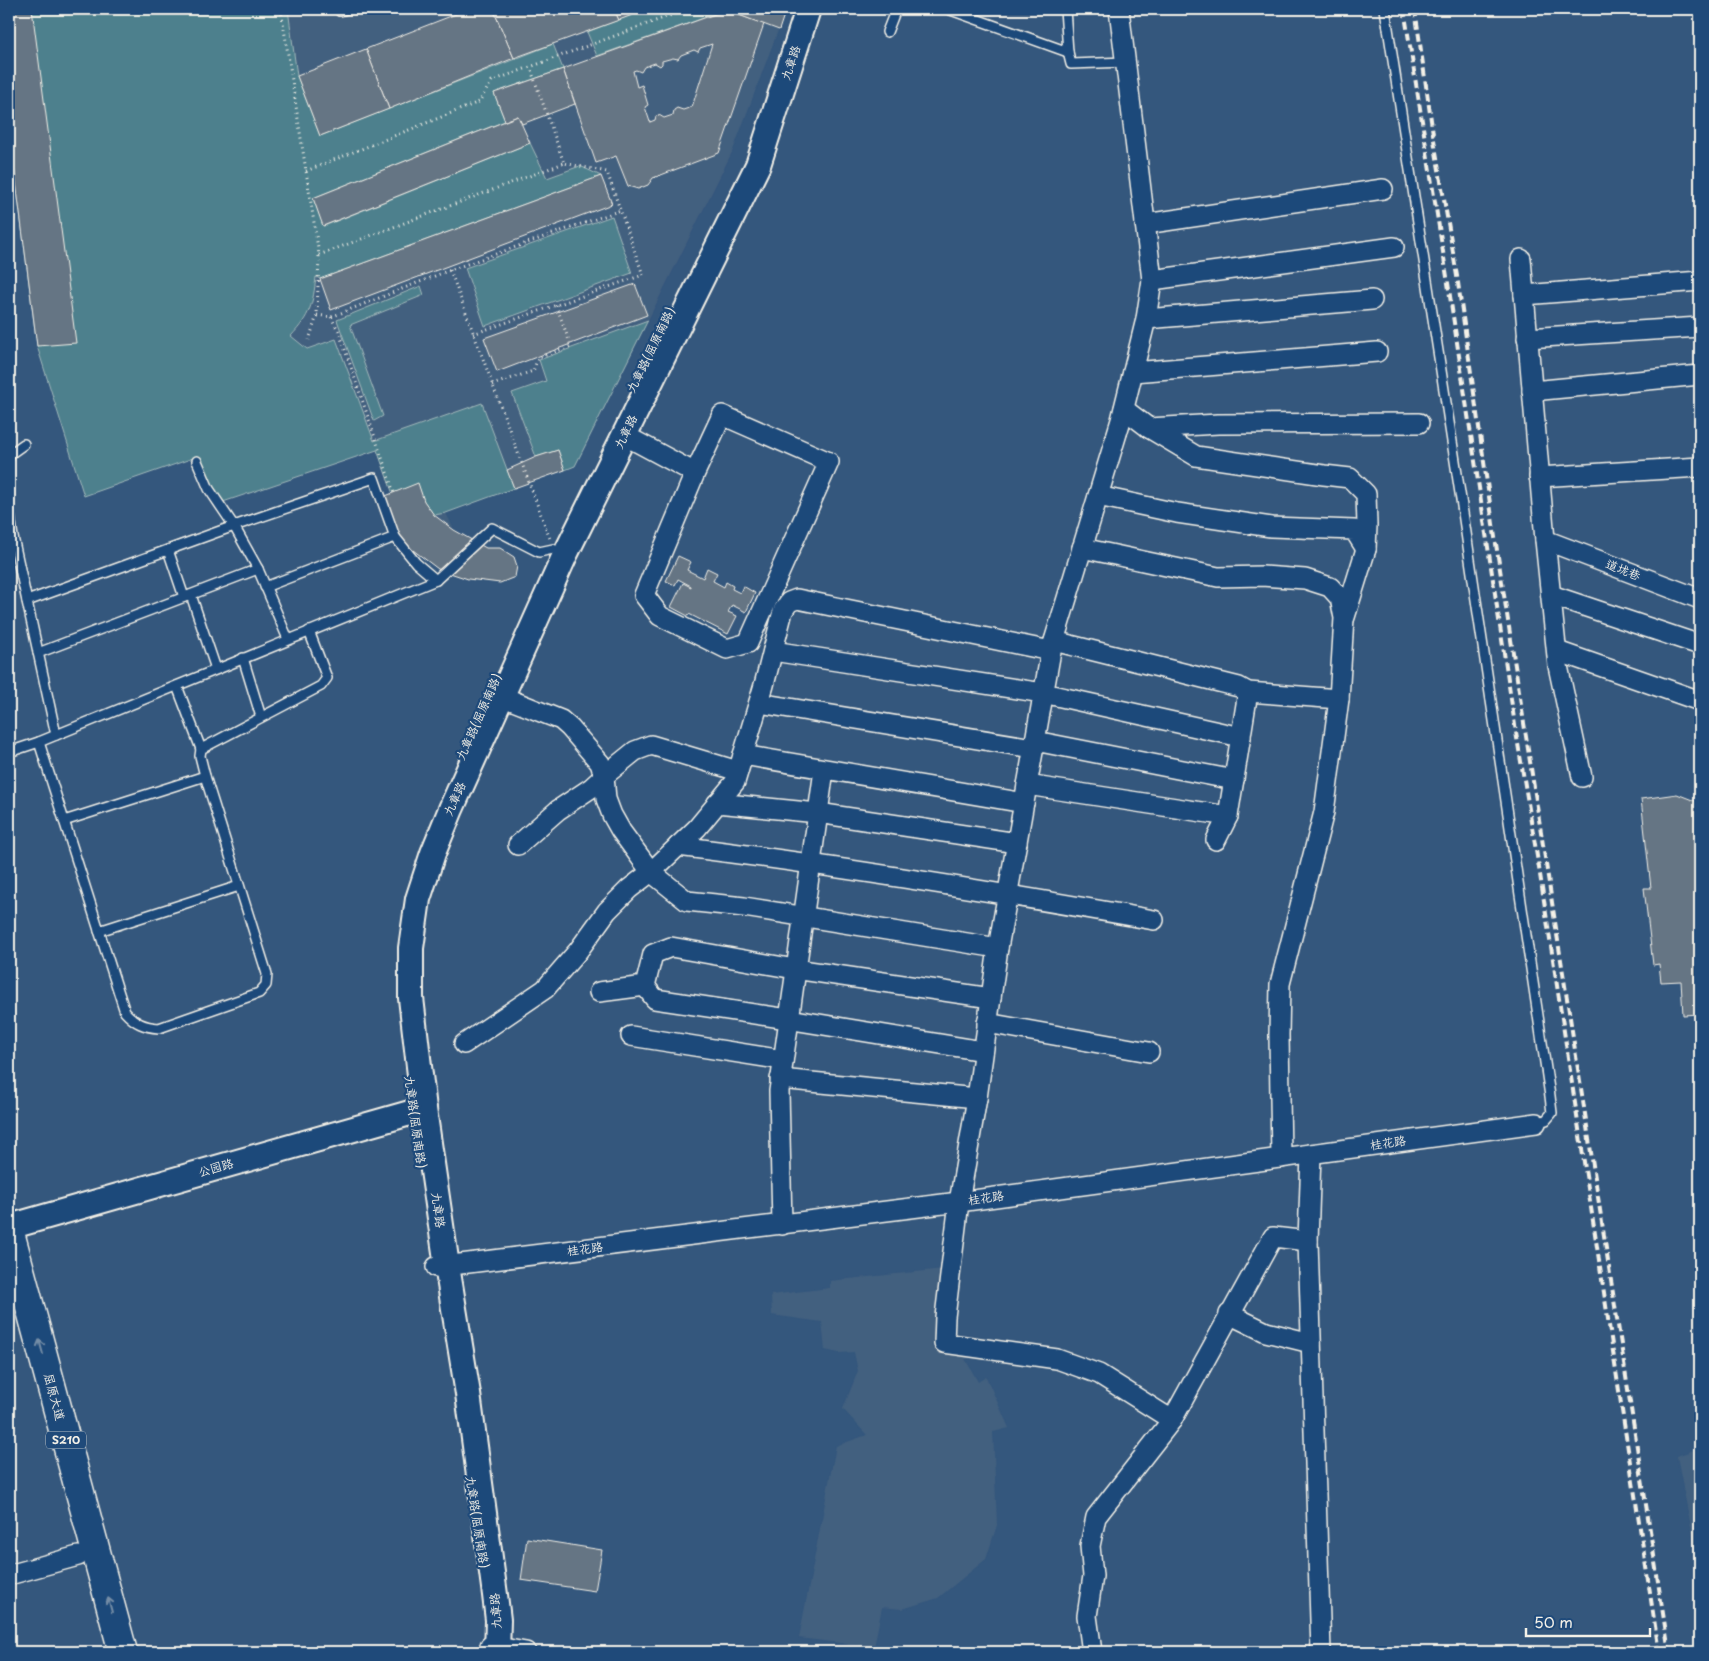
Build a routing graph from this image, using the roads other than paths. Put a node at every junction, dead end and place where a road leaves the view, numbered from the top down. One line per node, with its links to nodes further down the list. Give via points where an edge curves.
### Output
1 (339, 9): 2 (lane)
2 (346, 9)
3 (794, 9): 46 (street, 九章路(屈原南路), via 745,160)
4 (808, 9): 31 (street, 九章路, via 758,165)
5 (896, 9): 10 (lane)
6 (948, 9): 11 (lane)
7 (1065, 9): 11 (lane)
8 (1119, 9): 12 (street)
9 (1385, 9): 115 (lane, via 1550,1096 1552,1113)
10 (887, 32)
11 (1068, 52): 12 (lane, via 1071,64)
12 (1126, 62): 14 (street)
13 (1383, 189): 14 (street)
14 (1145, 224): 17 (street)
15 (1394, 247): 17 (street)
16 (1520, 259): 19 (street)
17 (1152, 280): 21 (street)
18 (1700, 281): 19 (street)
19 (1524, 295): 23 (street)
20 (1372, 300): 21 (street)
21 (1146, 319): 25 (street)
22 (1700, 327): 23 (street)
23 (1527, 338): 27 (street)
24 (1377, 352): 25 (street)
25 (1133, 372): 28 (street)
26 (1700, 375): 27 (street)
27 (1532, 391): 37 (street)
28 (1124, 409): 30 (street); 38 (street)
29 (1419, 423): 30 (street, via 1218,424)
30 (1149, 428): 44 (street, via 1196,456 1350,478 1366,494)
31 (624, 435): 36 (street); 67 (street, 九章路)
32 (24, 444): 33 (lane)
33 (9, 457)
34 (197, 461): 40 (lane, via 208,489)
35 (1700, 467): 37 (street)
36 (695, 474): 36 (street, via 722,415 829,462 748,643 727,649 660,616 644,595)
37 (1539, 477): 42 (street)
38 (1098, 496): 43 (street); 44 (street, via 1177,513 1270,527 1354,530)
39 (9, 508): 53 (lane)
40 (234, 526): 41 (lane, via 374,478); 45 (lane); 47 (lane)
41 (395, 537): 48 (lane, via 416,563); 49 (lane)
42 (1545, 540): 50 (street); 52 (street, 道垅巷)
43 (1082, 548): 54 (street, via 1218,577 1306,579 1330,587 1340,598); 58 (street)
44 (1366, 549): 54 (street)
45 (168, 550): 51 (lane); 53 (lane)
46 (554, 550): 48 (lane, via 539,552 492,528); 114 (street, 九章路(屈原南路), via 442,801 407,902 399,953 399,999)
47 (258, 570): 49 (lane); 51 (lane)
48 (436, 580): 55 (lane)
49 (265, 587): 56 (lane)
50 (1551, 594): 57 (street); 60 (street)
51 (188, 596): 61 (lane); 63 (lane)
52 (1700, 599)
53 (27, 602): 61 (lane)
54 (1344, 618): 68 (street)
55 (309, 631): 56 (lane); 71 (lane, via 327,678 321,686)
56 (288, 639): 62 (lane)
57 (1700, 645)
58 (1053, 646): 59 (street, via 798,600 789,602 783,611); 65 (street, via 1239,687); 66 (street)
59 (772, 651): 66 (street); 70 (street)
60 (1557, 651): 69 (street); 82 (street)
61 (38, 653): 72 (lane)
62 (242, 658): 63 (lane); 71 (lane)
63 (216, 669): 64 (lane)
64 (176, 686): 72 (lane); 76 (lane)
65 (1248, 692): 68 (street); 73 (street)
66 (1043, 693): 73 (street); 75 (street)
67 (501, 696): 81 (street, via 561,720 600,763); 114 (street, 九章路, via 451,809 418,898 411,948 411,998)
68 (1339, 699): 117 (street, via 1324,812 1280,984)
69 (1700, 701)
70 (759, 703): 75 (street); 78 (street)
71 (262, 717): 76 (lane)
72 (56, 735): 74 (lane)
73 (1241, 736): 83 (street)
74 (39, 742): 77 (lane); 88 (lane)
75 (1034, 744): 83 (street); 84 (street)
76 (201, 749): 80 (lane)
77 (9, 752)
78 (740, 763): 79 (street); 81 (street, via 651,745 635,751); 85 (street, via 735,782)
79 (824, 770): 84 (street); 86 (street)
80 (205, 776): 88 (lane); 95 (lane)
81 (604, 776): 91 (street); 94 (street, via 612,815)
82 (1582, 776)
83 (1234, 780): 87 (street)
84 (1025, 794): 87 (street); 90 (street)
85 (717, 803): 86 (street); 92 (street)
86 (818, 813): 90 (street); 93 (street)
87 (1228, 816): 89 (street)
88 (64, 821): 99 (lane)
89 (1216, 840)
90 (1016, 843): 96 (street)
91 (518, 845)
92 (678, 846): 93 (street); 94 (street)
93 (810, 863): 96 (street); 97 (street)
94 (651, 872): 97 (street, via 687,900); 108 (street, via 607,911 545,989)
95 (239, 886): 99 (lane); 99 (lane, via 267,974 266,985 259,993 159,1028 146,1027 125,1012)
96 (1008, 894): 98 (street); 100 (street)
97 (802, 916): 100 (street); 101 (street)
98 (1154, 920)
99 (99, 931)
100 (998, 948): 104 (street)
101 (795, 969): 102 (street, via 671,947 654,954); 104 (street); 105 (street)
102 (645, 986): 103 (street); 105 (street, via 655,999)
103 (599, 992)
104 (991, 998): 106 (street)
105 (788, 1019): 109 (street); 111 (street)
106 (987, 1023): 109 (street); 110 (street)
107 (631, 1036): 111 (street)
108 (464, 1044)
109 (983, 1051): 113 (street)
110 (1149, 1052)
111 (783, 1060): 112 (street)
112 (780, 1078): 113 (street); 119 (street)
113 (976, 1098): 118 (street)
114 (419, 1110): 120 (street, 公园路); 122 (street, 九章路)
115 (1536, 1124): 116 (street, 桂花路)
116 (1311, 1154): 117 (street, 桂花路); 121 (street)
117 (1281, 1158): 118 (street, 桂花路)
118 (959, 1202): 119 (street, 桂花路); 126 (street, via 944,1343 1057,1359 1100,1374)
119 (782, 1225): 122 (street, 桂花路)
120 (9, 1228): 131 (main road, 屈原大道 / S210, one-way to 120)
121 (1308, 1240): 124 (street, via 1273,1237); 125 (street)
122 (441, 1266): 129 (street, 九章路, via 468,1394 498,1620)
123 (9, 1301): 127 (main road, 屈原大道 / S210)
124 (1229, 1314): 125 (street, via 1266,1332); 126 (street)
125 (1311, 1343): 134 (street)
126 (1172, 1420): 133 (street, via 1096,1517 1090,1546 1093,1576 1087,1616)
127 (78, 1556): 128 (street); 130 (main road, 屈原大道 / S210)
128 (9, 1576)
129 (493, 1649): 132 (street)
130 (104, 1652)
131 (123, 1652)
132 (526, 1652)
133 (1092, 1652)
134 (1321, 1652)

